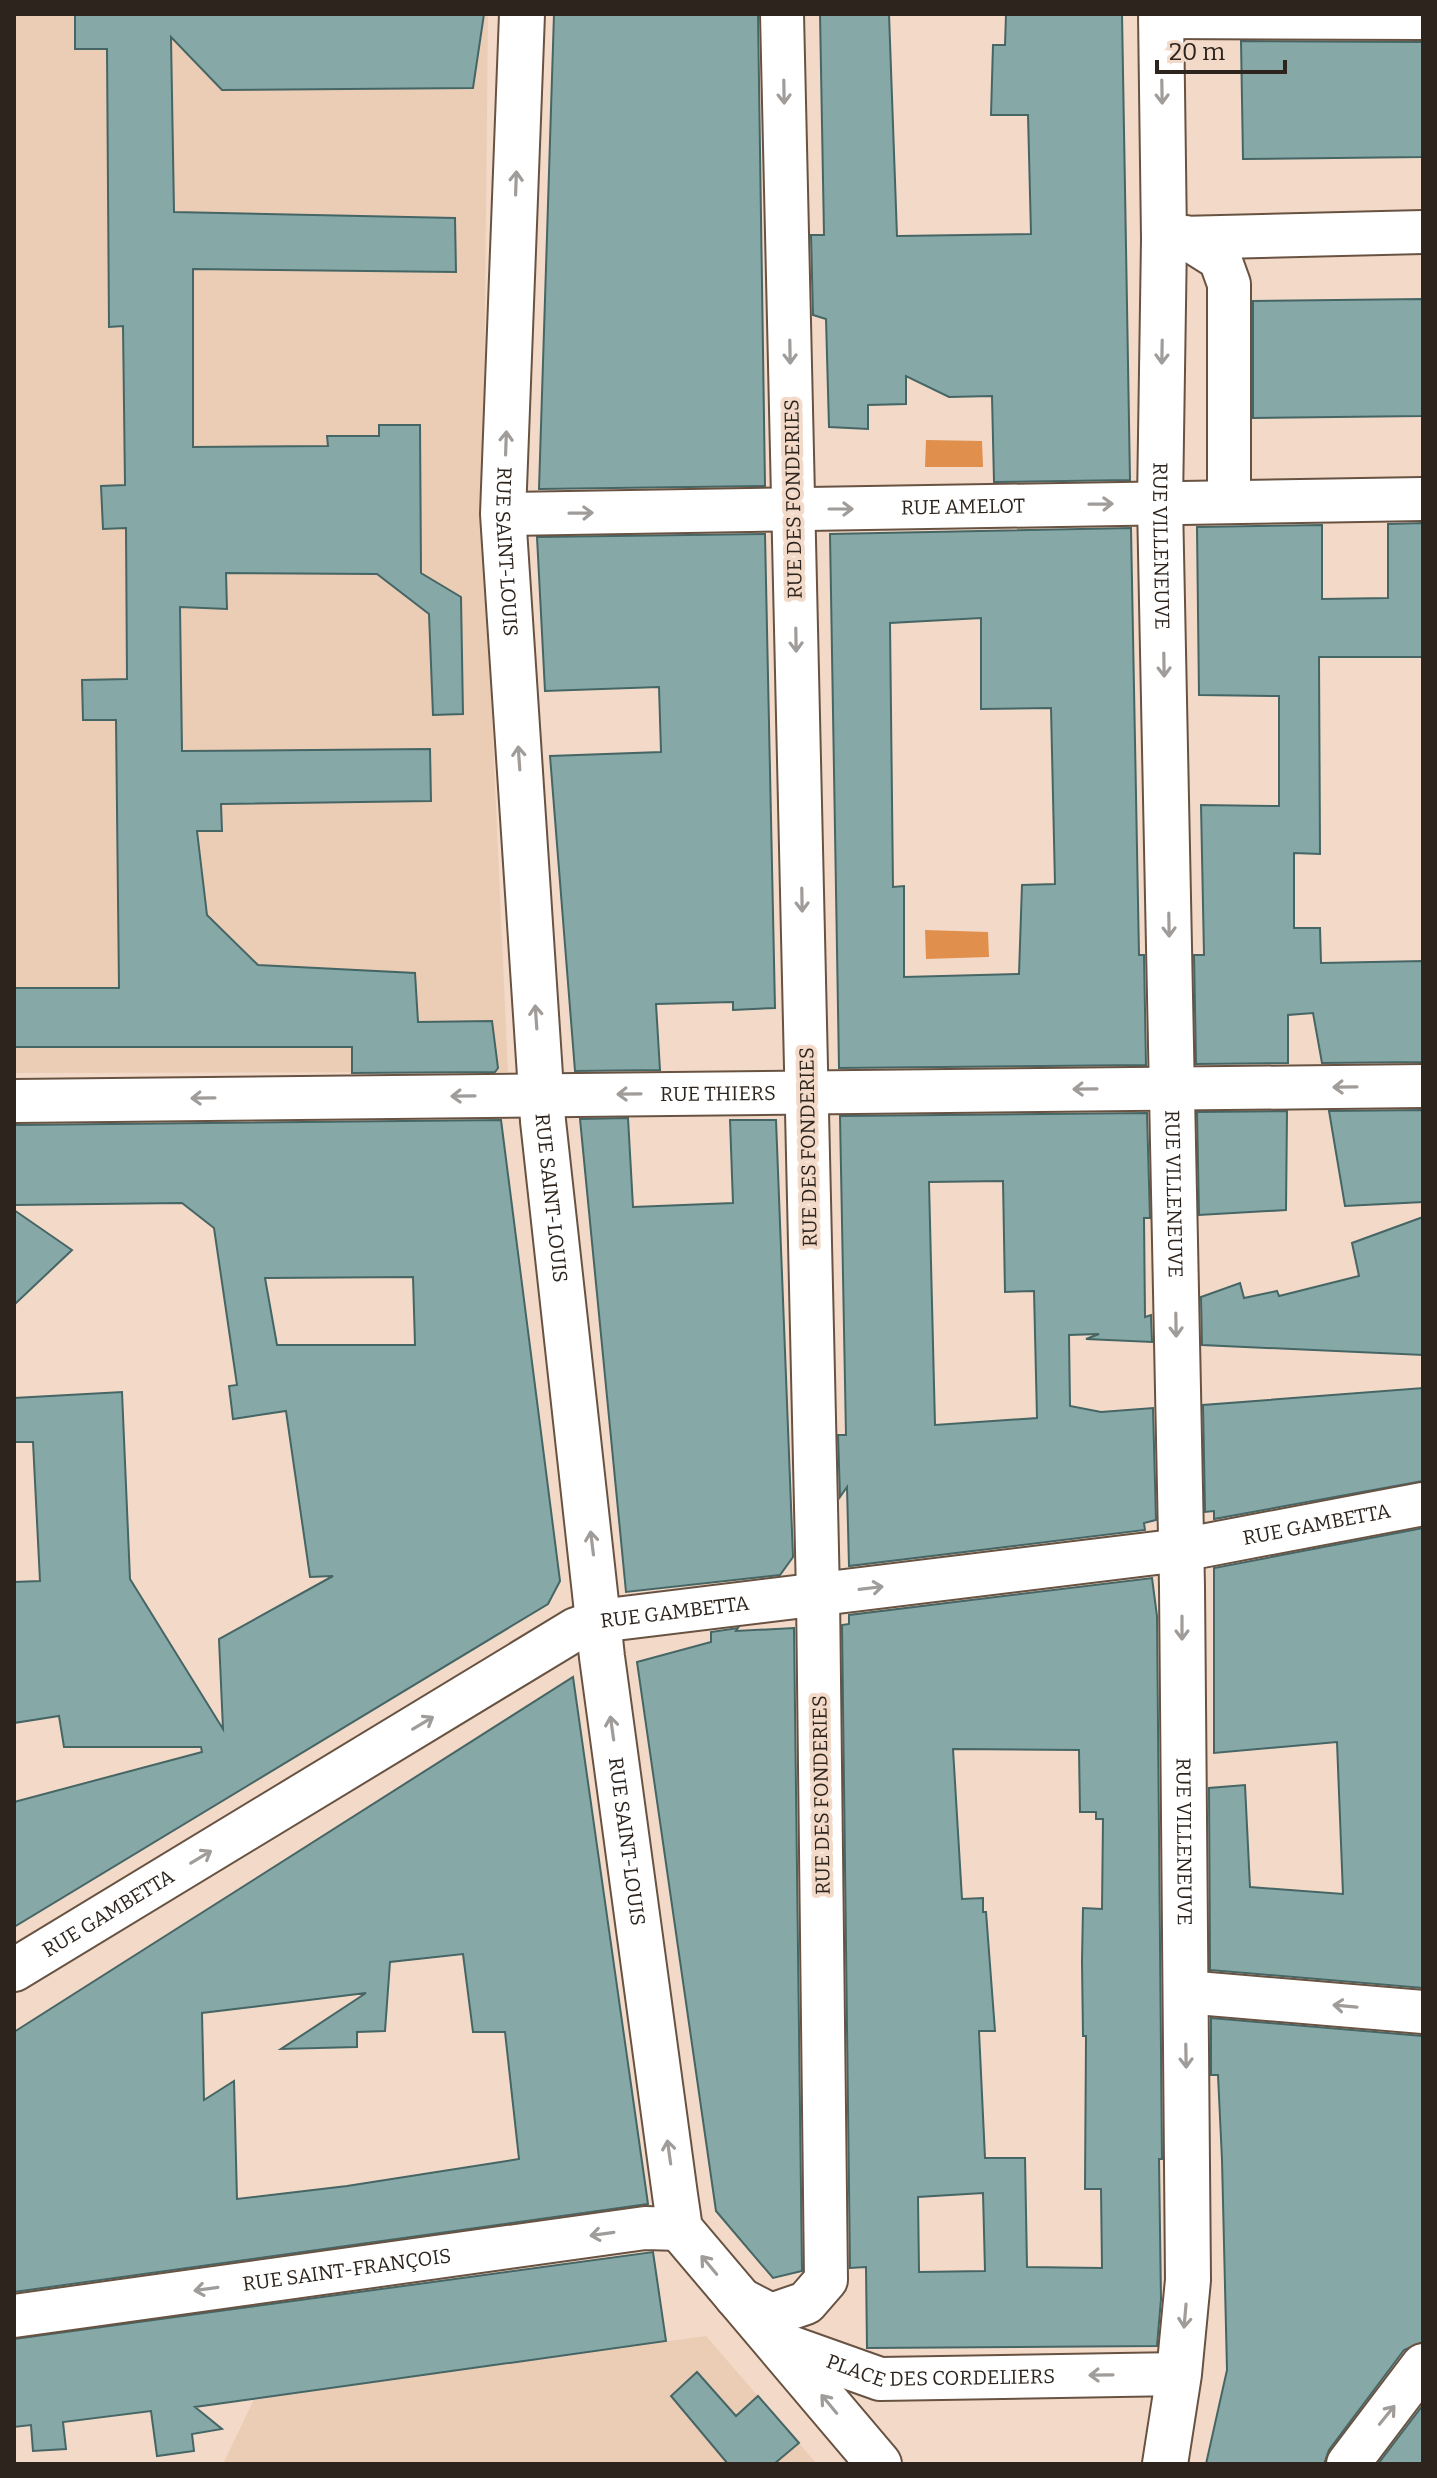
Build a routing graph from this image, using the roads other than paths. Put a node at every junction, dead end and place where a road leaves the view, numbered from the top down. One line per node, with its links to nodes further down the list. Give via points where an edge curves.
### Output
1 (522, 14): 11 (street, RUE SAINT-LOUIS, one-way to 1)
2 (782, 14): 10 (street, RUE DES FONDERIES, one-way to 10)
3 (1161, 15): 4 (street); 6 (street, RUE VILLENEUVE, one-way to 6)
4 (1423, 18)
5 (1423, 232): 6 (street)
6 (1174, 238): 8 (street, via 1220,259 1229,284); 9 (street, RUE VILLENEUVE, one-way to 9)
7 (1423, 499): 8 (street, RUE AMELOT)
8 (1229, 502): 9 (street, RUE AMELOT)
9 (1160, 503): 10 (street, RUE AMELOT, one-way to 9); 13 (street, RUE VILLENEUVE, one-way to 13)
10 (793, 509): 11 (street, RUE AMELOT, one-way to 10); 14 (street, RUE DES FONDERIES, one-way to 14)
11 (503, 514): 15 (street, RUE SAINT-LOUIS, one-way to 11)
12 (1423, 1086): 13 (street, RUE THIERS, one-way to 13)
13 (1172, 1088): 14 (street, RUE THIERS, one-way to 14); 18 (street, RUE VILLENEUVE, one-way to 18)
14 (807, 1092): 15 (street, RUE THIERS, one-way to 15); 19 (street, RUE DES FONDERIES)
15 (541, 1095): 16 (street, RUE THIERS, one-way to 16); 20 (street, RUE SAINT-LOUIS, one-way to 15)
16 (14, 1101)
17 (1423, 1504): 18 (street, RUE GAMBETTA)
18 (1181, 1550): 19 (street, RUE GAMBETTA, one-way to 18); 22 (street, RUE VILLENEUVE, one-way to 22)
19 (818, 1594): 20 (street, RUE GAMBETTA); 25 (street, RUE DES FONDERIES, via 826,2280 806,2303 771,2315)
20 (599, 1621): 21 (street, RUE GAMBETTA, one-way to 20, via 576,1629); 24 (street, RUE SAINT-LOUIS, one-way to 20)
21 (14, 1970)
22 (1185, 1992): 23 (street, one-way to 22); 29 (street, RUE VILLENEUVE, one-way to 29, via 1188,2280)
23 (1423, 2012)
24 (680, 2229): 25 (street, one-way to 24); 26 (street, RUE SAINT-FRANÇOIS, one-way to 26, via 645,2228)
25 (736, 2297): 27 (street)
26 (14, 2316)
27 (776, 2342): 29 (street, PLACE DES CORDELIERS, one-way to 27, via 880,2379); 30 (street, PLACE DES CORDELIERS, one-way to 27)
28 (1423, 2365): 32 (street, one-way to 28)
29 (1179, 2374): 31 (street)
30 (879, 2464)
31 (1165, 2464)
32 (1348, 2464)

